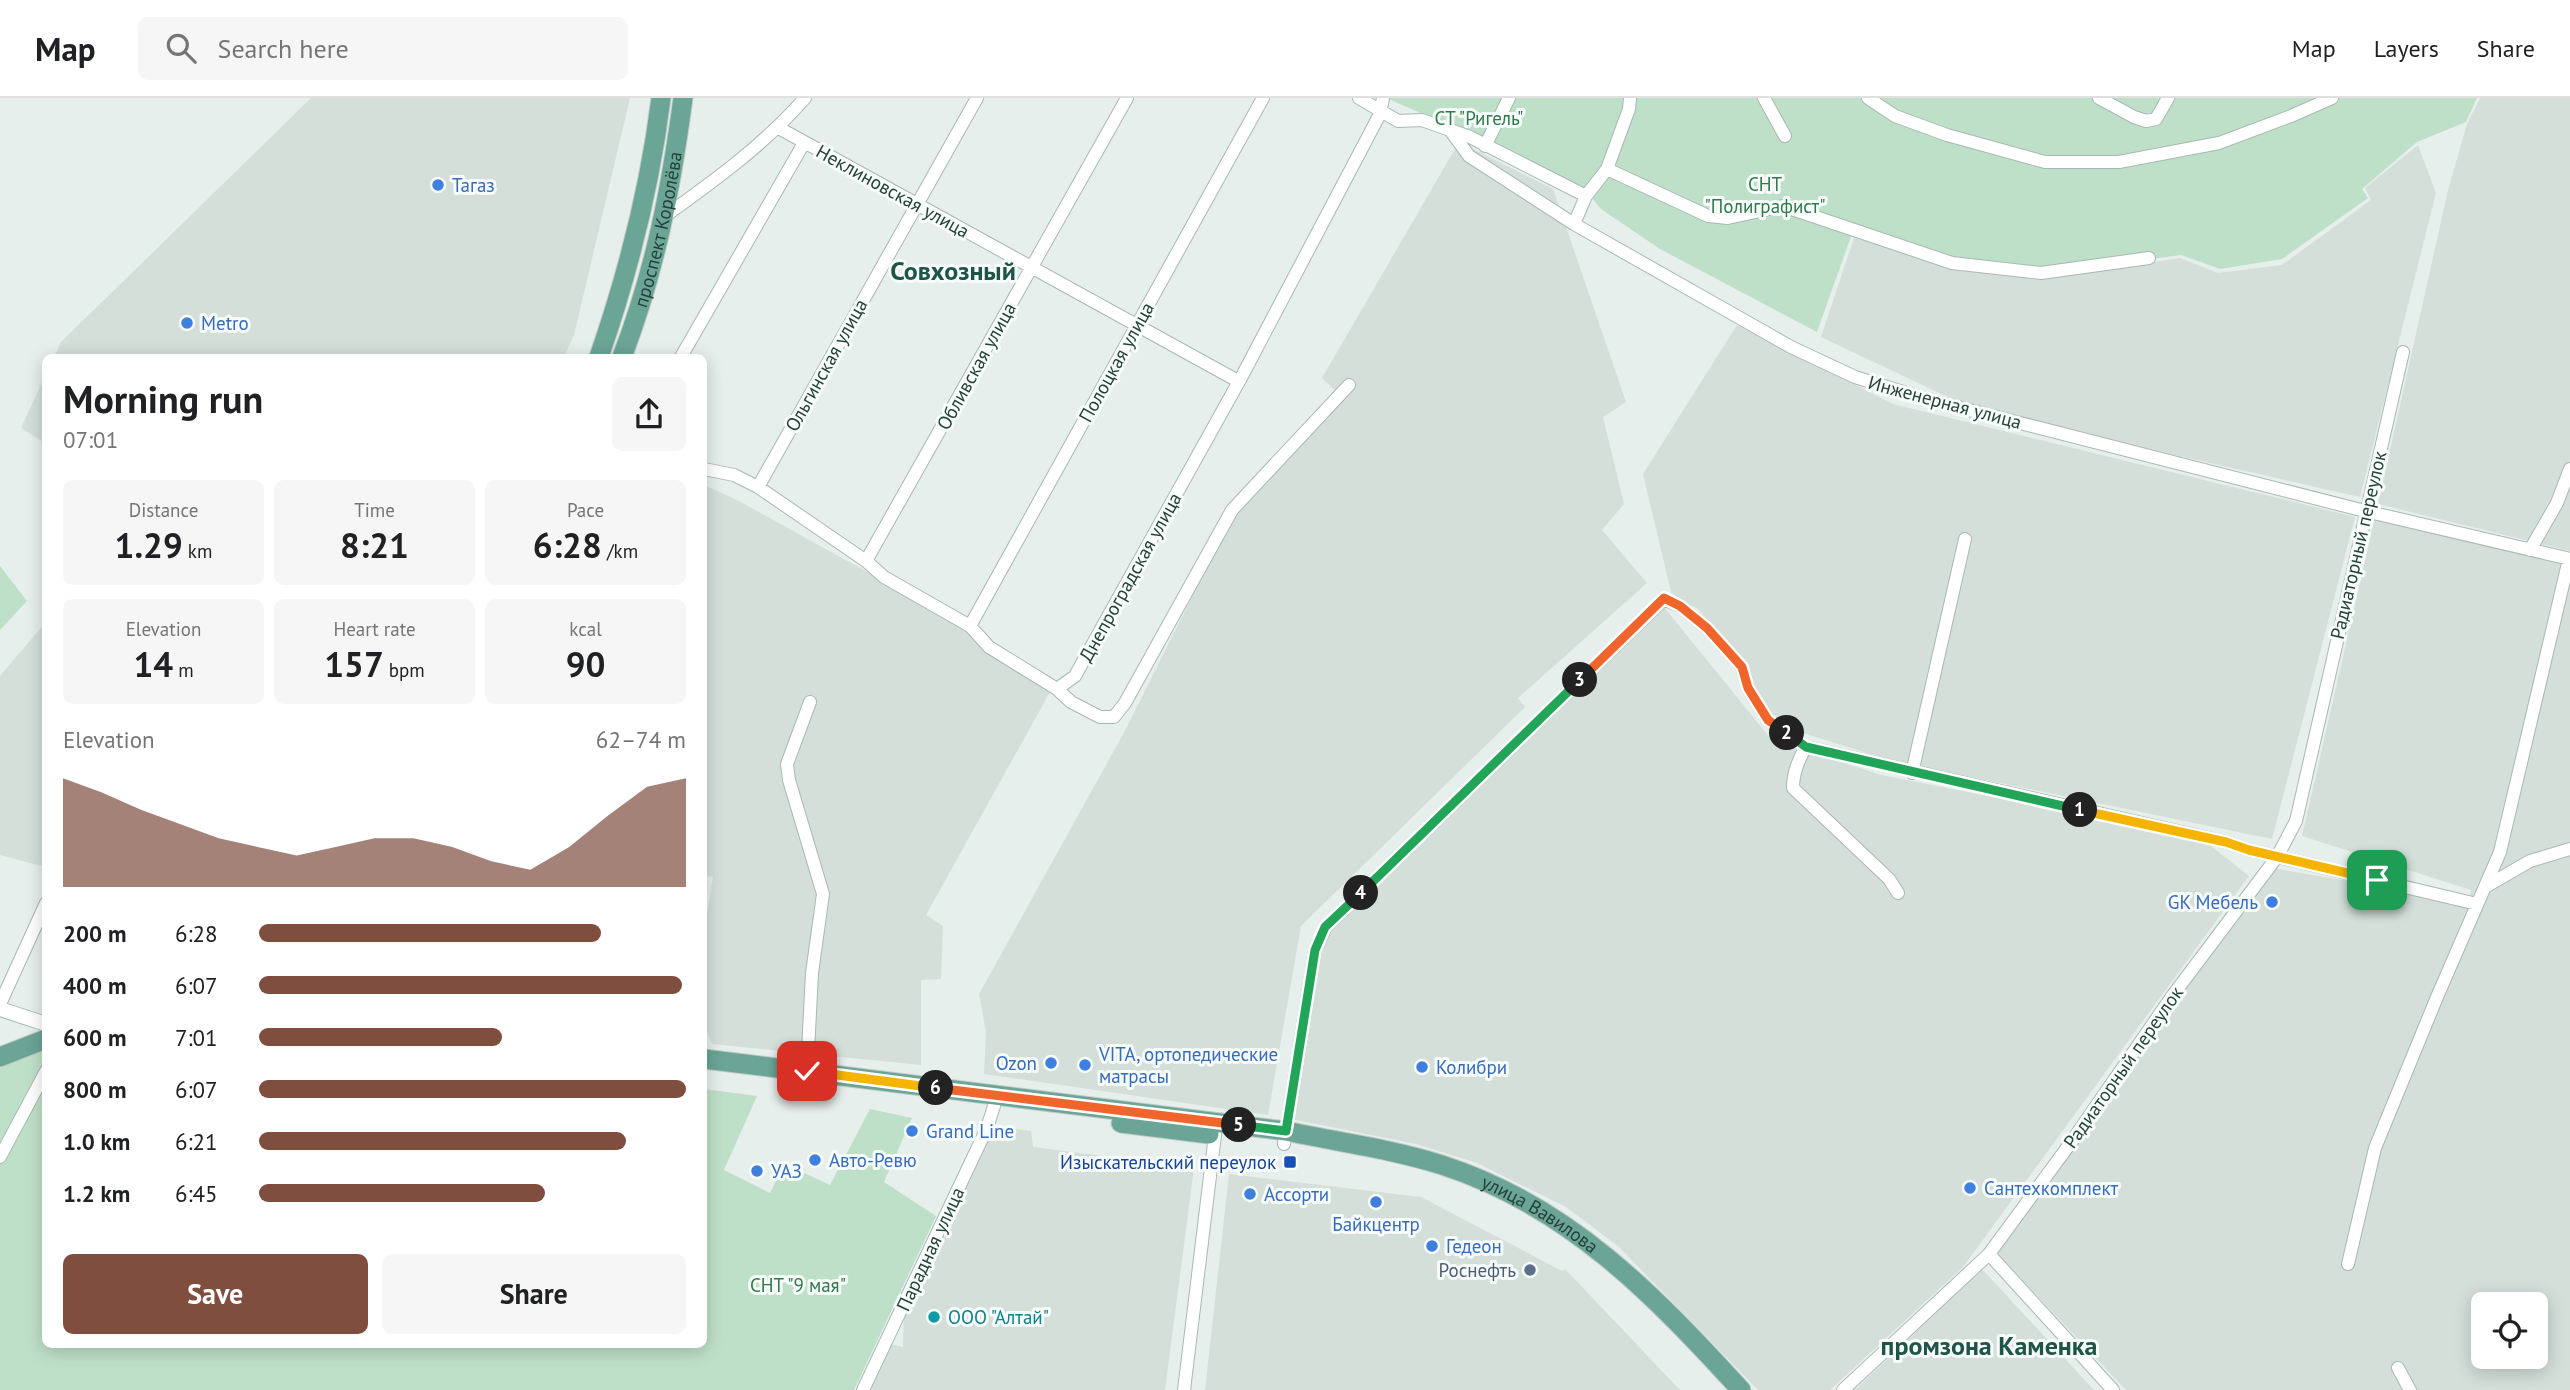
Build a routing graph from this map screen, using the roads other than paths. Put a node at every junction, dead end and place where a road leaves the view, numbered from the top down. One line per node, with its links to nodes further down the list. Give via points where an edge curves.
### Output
1 (661, 98): 31 (main road, проспект Королёва, via 641,216)
2 (683, 98): 25 (main road, проспект Королёва)
3 (805, 98): 17 (street)
4 (977, 98): 24 (street, Ольгинская улица)
5 (1127, 98): 28 (street, Обливская улица)
6 (1263, 98): 29 (street, Полоцкая улица)
7 (1359, 98): 16 (street)
8 (1383, 98): 16 (street, Днепроградская улица)
9 (1509, 98): 21 (street)
10 (1630, 98): 22 (street)
11 (1764, 98): 19 (street)
12 (1868, 98): 15 (street, via 1895,116 1947,135 2045,162 2119,162 2218,142)
13 (2099, 98): 14 (street, via 2146,121 2156,119)
14 (2168, 98)
15 (2332, 98)
16 (1381, 112): 18 (street, via 1398,121 1422,120); 34 (street, Днепроградская улица)
17 (777, 127): 20 (street, Неклиновская улица); 25 (street)
18 (1450, 130): 21 (street); 26 (street, Инженерная улица, via 1469,156)
19 (1785, 136)
20 (804, 143): 24 (street, Неклиновская улица); 33 (street, Неклиновская улица)
21 (1485, 146): 23 (street)
22 (1607, 169): 23 (street); 27 (street, via 1708,216 1728,218 1783,206 1952,263 2041,273)
23 (1586, 196): 26 (street)
24 (917, 204): 28 (street, Неклиновская улица); 38 (street, Ольгинская улица)
25 (665, 216): 32 (main road, проспект Королёва)
26 (1574, 225): 39 (street, Инженерная улица, via 1791,348 1855,377)
27 (2149, 258)
28 (1032, 268): 29 (street, Неклиновская улица); 43 (street, Обливская улица)
29 (1137, 325): 34 (street, Неклиновская улица); 44 (street, Полоцкая улица)
30 (2403, 352): 39 (street, Радиаторный переулок)
31 (600, 354)
32 (623, 354)
33 (683, 354)
34 (1238, 381): 45 (street, Днепроградская улица, via 1075,676)
35 (1349, 385): 45 (street, via 1232,510 1114,717 1100,717)
36 (2570, 469): 41 (street)
37 (707, 470): 38 (street, via 734,475)
38 (758, 487): 43 (street)
39 (2365, 511): 41 (street, Инженерная улица); 50 (street, Радиаторный переулок, via 2296,821)
40 (1965, 539): 48 (street)
41 (2530, 550): 42 (street, Инженерная улица)
42 (2569, 559): 51 (street, via 2500,852)
43 (866, 561): 44 (street, via 884,577)
44 (970, 626): 45 (street, via 989,647)
45 (1057, 689)
46 (810, 702): 61 (street, via 788,764 823,894 812,973)
47 (1806, 747): 48 (street); 52 (street, via 1793,776 1793,788 1889,879); 65 (street, via 1768,720 1748,688 1742,667 1707,628 1664,598 1325,927 1315,950)
48 (1912, 773): 50 (street)
49 (2570, 849): 51 (street, via 2530,861)
50 (2277, 857): 53 (street); 67 (street, Радиаторный переулок)
51 (2484, 887): 53 (street)
52 (1898, 893)
53 (2477, 904): 68 (street, via 2375,1148)
54 (42, 912): 55 (street)
55 (0, 1007): 56 (street)
56 (42, 1023)
57 (42, 1041): 58 (main road)
58 (0, 1057)
59 (707, 1059): 61 (main road, улица Вавилова)
60 (707, 1070): 63 (main road, улица Вавилова)
61 (807, 1071): 65 (main road, улица Вавилова)
62 (42, 1078): 66 (street)
63 (994, 1106): 64 (main road, улица Вавилова); 70 (street, Парадная улица)
64 (1215, 1135): 65 (main road, улица Вавилова); 71 (street)
65 (1285, 1137): 72 (main road, улица Вавилова, via 1441,1177 1538,1222 1612,1276); 73 (main road, улица Вавилова, via 1377,1148 1444,1166 1545,1212 1621,1268)
66 (0, 1157)
67 (1989, 1254): 74 (street, Радиаторный переулок); 75 (street)
68 (2348, 1264)
69 (2399, 1368): 76 (street)
70 (863, 1390)
71 (1184, 1390)
72 (1723, 1390)
73 (1741, 1390)
74 (1843, 1390)
75 (2113, 1390)
76 (2410, 1390)

